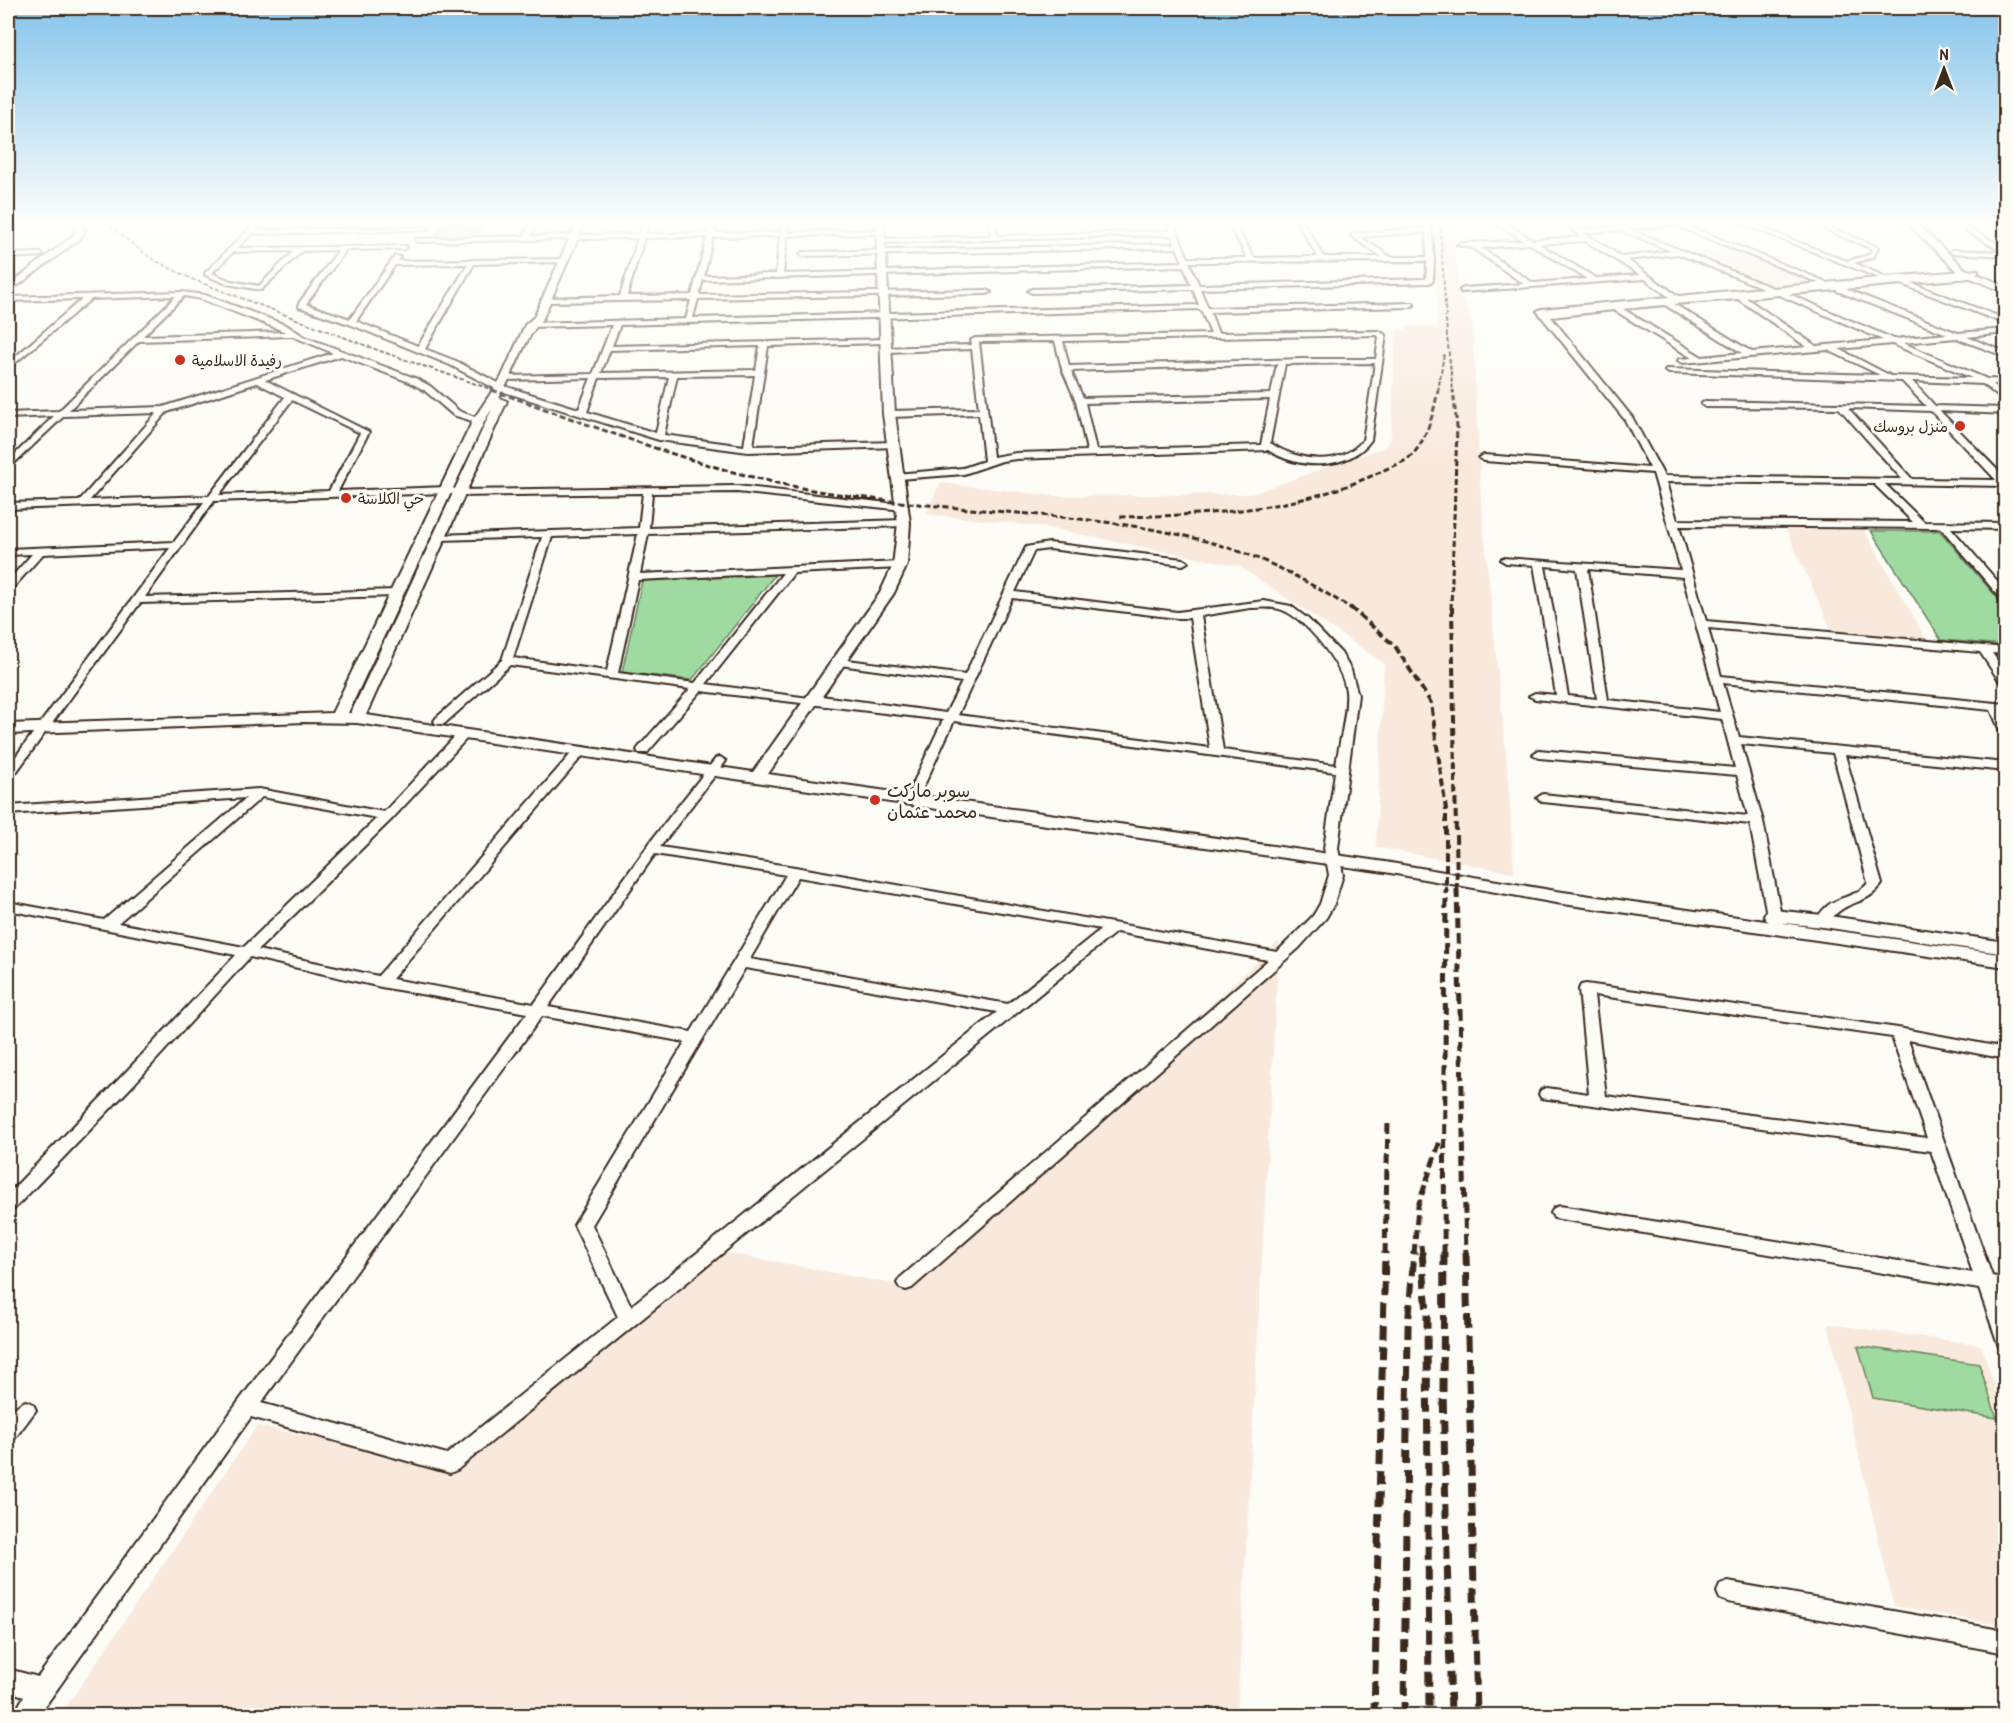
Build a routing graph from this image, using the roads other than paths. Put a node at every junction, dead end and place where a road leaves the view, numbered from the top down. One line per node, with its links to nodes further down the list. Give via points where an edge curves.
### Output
1 (83, 302): 54 (street)
2 (174, 302): 38 (street)
3 (217, 302): 34 (street)
4 (304, 302): 29 (street, via 302,305)
5 (365, 302): 29 (street)
6 (448, 302): 46 (street)
7 (537, 302): 32 (street, via 528,319)
8 (544, 302): 32 (street, via 538,318)
9 (693, 302): 28 (street)
10 (883, 302): 27 (street)
11 (970, 302): 25 (street)
12 (1036, 302): 24 (street)
13 (1201, 302): 22 (street)
14 (1657, 302): 26 (street)
15 (1660, 302): 23 (street)
16 (1673, 302): 48 (street)
17 (1748, 302): 45 (street)
18 (1802, 302): 39 (street)
19 (1875, 302): 36 (street)
20 (1954, 302): 31 (street)
21 (1410, 305): 22 (street)
22 (1203, 308): 24 (street); 35 (street)
23 (1616, 308): 26 (street); 50 (street)
24 (1039, 312): 25 (street)
25 (971, 313): 27 (street)
26 (1544, 314): 89 (street, via 1629,419)
27 (884, 316): 28 (street); 41 (street)
28 (688, 320): 30 (street)
29 (352, 322): 46 (street)
30 (617, 322): 32 (street); 44 (street)
31 (2006, 322)
32 (530, 325): 65 (street)
33 (2006, 331): 36 (street)
34 (293, 334): 38 (street); 47 (street)
35 (1215, 335): 37 (street); 51 (street, via 1375,332 1383,337)
36 (1960, 335): 39 (street); 49 (street)
37 (1058, 338): 42 (street, via 975,340); 55 (street)
38 (137, 339): 76 (street)
39 (1890, 341): 43 (street); 63 (street)
40 (764, 344): 41 (street); 44 (street); 57 (street)
41 (884, 346): 42 (street); 78 (street)
42 (976, 347): 74 (street)
43 (1829, 347): 45 (street); 60 (street)
44 (607, 348): 59 (street)
45 (1813, 348): 48 (street)
46 (420, 350): 65 (street)
47 (339, 354): 62 (street); 80 (street, via 417,383 456,413)
48 (1749, 354): 50 (street)
49 (2006, 355)
50 (1700, 359): 52 (street)
51 (1378, 361): 53 (street); 83 (street, via 1366,440 1358,450 1341,458 1316,461)
52 (1682, 361)
53 (1281, 362): 55 (street); 67 (street)
54 (8, 367)
55 (1066, 369): 68 (street)
56 (1669, 371): 60 (street)
57 (761, 372): 58 (street); 84 (street)
58 (674, 374): 59 (street); 81 (street)
59 (595, 376): 65 (street); 77 (street)
60 (1891, 378): 61 (street)
61 (1904, 378): 63 (street); 72 (street)
62 (258, 380): 66 (street); 73 (street)
63 (1985, 381): 64 (street); 69 (street)
64 (2006, 382)
65 (503, 383): 77 (street); 80 (street); 95 (street, via 501,401)
66 (291, 395): 96 (street, via 365,432); 97 (street)
67 (1273, 396): 68 (street); 83 (street, via 1264,442)
68 (1080, 401): 85 (street)
69 (2006, 401)
70 (1704, 404): 71 (street)
71 (1841, 405): 72 (street); 92 (street)
72 (1932, 408): 75 (street); 93 (street)
73 (164, 410): 76 (street); 98 (street)
74 (982, 411): 78 (street); 87 (street)
75 (2006, 411)
76 (61, 413): 79 (street); 88 (street)
77 (582, 413): 81 (street)
78 (889, 414): 82 (street)
79 (8, 415)
80 (478, 420): 95 (street)
81 (659, 437): 84 (street)
82 (894, 445): 84 (street); 90 (street)
83 (1268, 447): 85 (street)
84 (748, 449)
85 (1092, 453): 87 (street, via 1016,456)
86 (1484, 458): 89 (street)
87 (990, 462): 90 (street, via 964,471)
88 (8, 466)
89 (1659, 475): 91 (street); 102 (street)
90 (899, 476): 100 (street)
91 (1877, 482): 92 (street); 103 (street)
92 (1910, 482): 93 (street)
93 (2005, 483)
94 (648, 491): 95 (street); 100 (street, via 747,490); 106 (street)
95 (454, 492): 96 (street); 108 (street); 121 (street)
96 (332, 494): 97 (street)
97 (211, 499): 98 (street); 109 (street)
98 (82, 503): 99 (street)
99 (8, 506)
100 (903, 507): 101 (street)
101 (904, 523): 106 (street); 115 (street)
102 (1674, 523): 103 (street); 118 (street)
103 (1921, 525): 104 (street)
104 (1943, 525): 105 (street); 123 (street)
105 (2006, 525)
106 (644, 531): 107 (street); 119 (street)
107 (548, 534): 108 (street); 129 (street)
108 (440, 537): 141 (street)
109 (178, 545): 110 (street); 124 (street)
110 (40, 551): 111 (street); 120 (street)
111 (8, 552)
112 (1506, 560): 114 (street)
113 (1183, 562): 122 (street, via 1038,547 1030,549)
114 (1539, 562): 116 (street); 137 (street)
115 (900, 565): 117 (street); 130 (street, via 887,593)
116 (1582, 566): 118 (street); 139 (street)
117 (791, 570): 119 (street); 135 (street)
118 (1688, 574): 126 (street)
119 (634, 578): 131 (street)
120 (8, 586)
121 (397, 593): 124 (street); 141 (street)
122 (1009, 594): 125 (street); 132 (street)
123 (2006, 598)
124 (137, 600): 146 (street)
125 (1195, 615): 154 (street); 158 (street, via 1280,605 1290,609 1331,647 1344,666 1352,695)
126 (1702, 624): 127 (street); 133 (street)
127 (1984, 649): 128 (street); 134 (street)
128 (2006, 651)
129 (507, 661): 131 (street); 145 (street)
130 (840, 662): 132 (street); 138 (street)
131 (612, 675): 135 (street)
132 (968, 679): 143 (street)
133 (1718, 679): 140 (street); 142 (street)
134 (2006, 683)
135 (698, 687): 138 (street); 151 (street)
136 (1535, 696): 137 (street)
137 (1563, 699): 139 (street)
138 (813, 701): 143 (street); 159 (street)
139 (1603, 703): 142 (street)
140 (2001, 707): 148 (street)
141 (350, 713): 145 (street); 146 (street); 149 (street)
142 (1728, 716): 150 (street)
143 (950, 717): 154 (street); 162 (street)
144 (8, 720): 146 (street)
145 (440, 721): 151 (street)
146 (46, 723): 147 (street); 161 (street)
147 (8, 729)
148 (2006, 731)
149 (464, 734): 153 (street); 166 (street)
150 (1734, 740): 152 (street); 160 (street)
151 (643, 750): 156 (street)
152 (1838, 750): 157 (street); 172 (street, via 1875,884 1862,896 1836,904)
153 (580, 751): 156 (street); 181 (street)
154 (1217, 753): 158 (street)
155 (1539, 754): 160 (street)
156 (716, 766): 159 (street); 168 (street)
157 (2006, 768)
158 (1340, 769): 169 (street)
159 (761, 772): 162 (street); 169 (street)
160 (1743, 772): 167 (street)
161 (8, 775)
162 (916, 790): 169 (street)
163 (259, 794): 165 (street); 166 (street); 174 (street)
164 (1542, 798): 167 (street)
165 (8, 810)
166 (387, 816): 177 (street)
167 (1755, 821): 173 (street)
168 (652, 850): 170 (street); 182 (street)
169 (1331, 854): 173 (street, via 1556,897); 178 (street, via 1336,875 1327,904 1308,932)
170 (795, 872): 175 (street); 180 (street)
171 (8, 906): 174 (street)
172 (1823, 921): 173 (street); 176 (street)
173 (1775, 922): 179 (street)
174 (108, 924): 177 (street)
175 (1114, 926): 178 (street); 183 (street)
176 (2006, 948)
177 (247, 952): 181 (street); 190 (street)
178 (1279, 957): 192 (street)
179 (2006, 961)
180 (740, 962): 183 (street); 185 (street)
181 (381, 982): 182 (street)
182 (538, 1010): 185 (street); 197 (street)
183 (1013, 1010): 195 (street)
184 (1898, 1033): 186 (street); 188 (street, via 1586,989); 189 (street)
185 (695, 1038): 195 (street, via 583,1225)
186 (2006, 1054)
187 (1547, 1094): 188 (street)
188 (1598, 1101): 189 (street)
189 (1937, 1146): 193 (street)
190 (8, 1204)
191 (1560, 1213): 193 (street)
192 (906, 1283)
193 (1985, 1283): 194 (street); 196 (street)
194 (2006, 1286)
195 (628, 1318): 197 (street, via 450,1464)
196 (2006, 1341)
197 (246, 1407): 203 (street)
198 (26, 1410): 199 (street)
199 (8, 1432)
200 (1728, 1592): 201 (street)
201 (2006, 1642)
202 (8, 1680): 203 (street)
203 (42, 1690): 204 (street)
204 (24, 1716)

